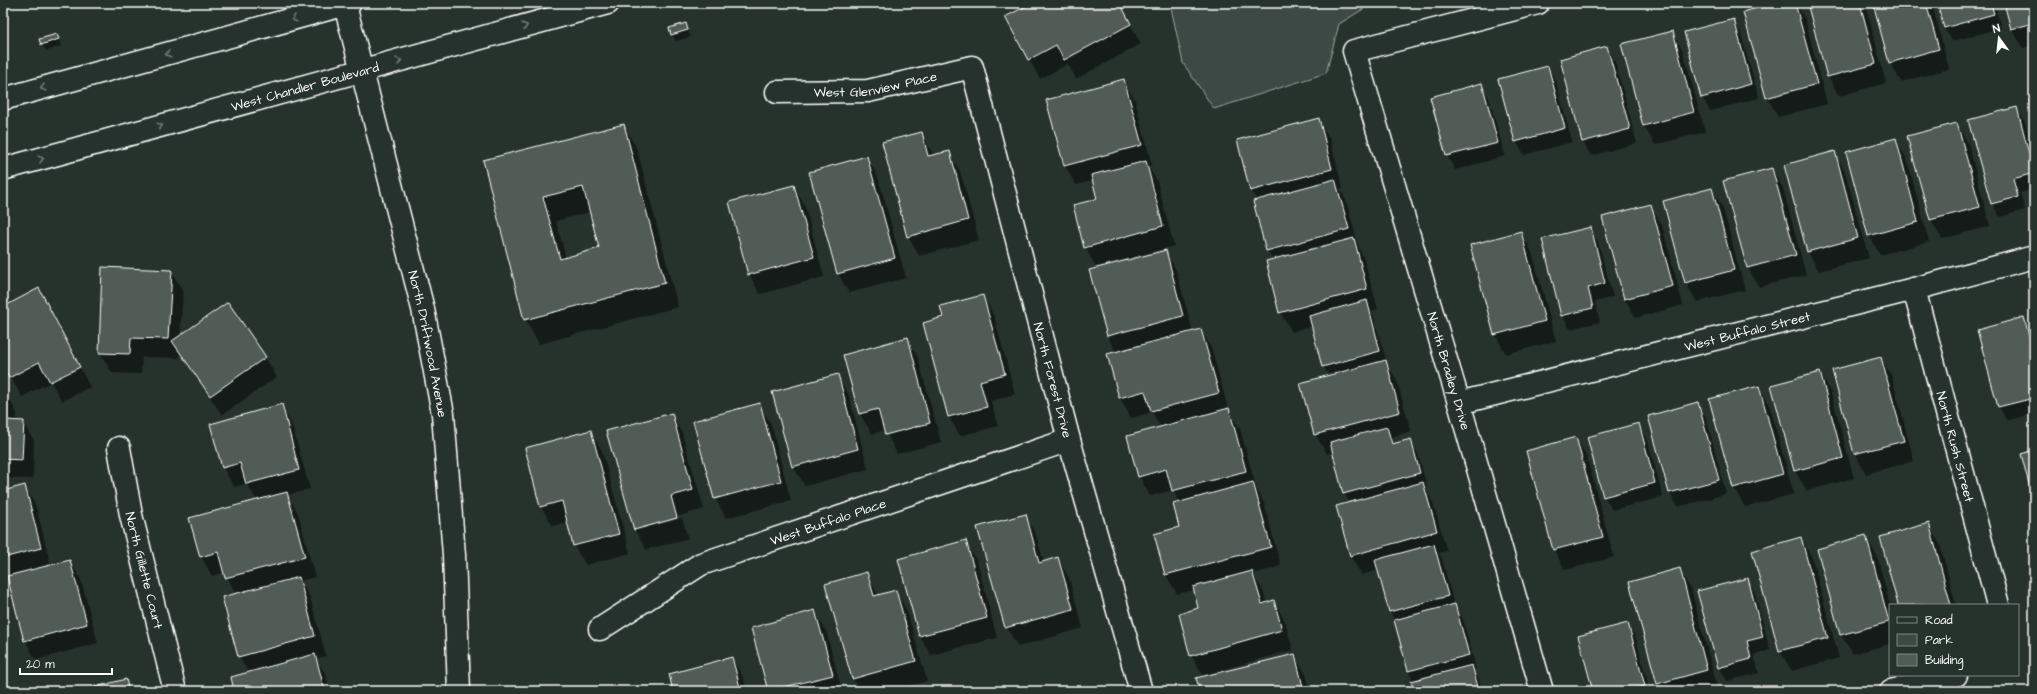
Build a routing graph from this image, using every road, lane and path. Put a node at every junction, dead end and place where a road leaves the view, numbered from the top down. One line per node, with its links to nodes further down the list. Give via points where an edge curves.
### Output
1 (346, 3): 5 (street, North Driftwood Avenue); 7 (street, one-way to 7)
2 (608, 3): 5 (street, West Chandler Boulevard, one-way to 2)
3 (1538, 3): 11 (street, North Bradley Drive, via 1354,51)
4 (972, 67): 6 (street, West Glenview Place, via 868,91); 12 (street, North Forest Drive)
5 (362, 70): 8 (street, West Chandler Boulevard, one-way to 5); 18 (street, North Driftwood Avenue, via 423,309 443,414 454,555)
6 (777, 92)
7 (3, 99)
8 (3, 169)
9 (2034, 257): 10 (street, West Buffalo Street)
10 (1914, 289): 11 (street, West Buffalo Street); 14 (street, North Rush Street)
11 (1459, 403): 20 (street, North Bradley Drive)
12 (1069, 440): 15 (street, West Buffalo Place, via 701,564); 19 (street, North Forest Drive)
13 (119, 448): 17 (street, North Gillette Court, via 131,515)
14 (1998, 604)
15 (600, 629)
16 (1952, 676): 21 (street)
17 (175, 691)
18 (459, 691)
19 (1141, 691)
20 (1542, 691)
21 (1891, 691)

